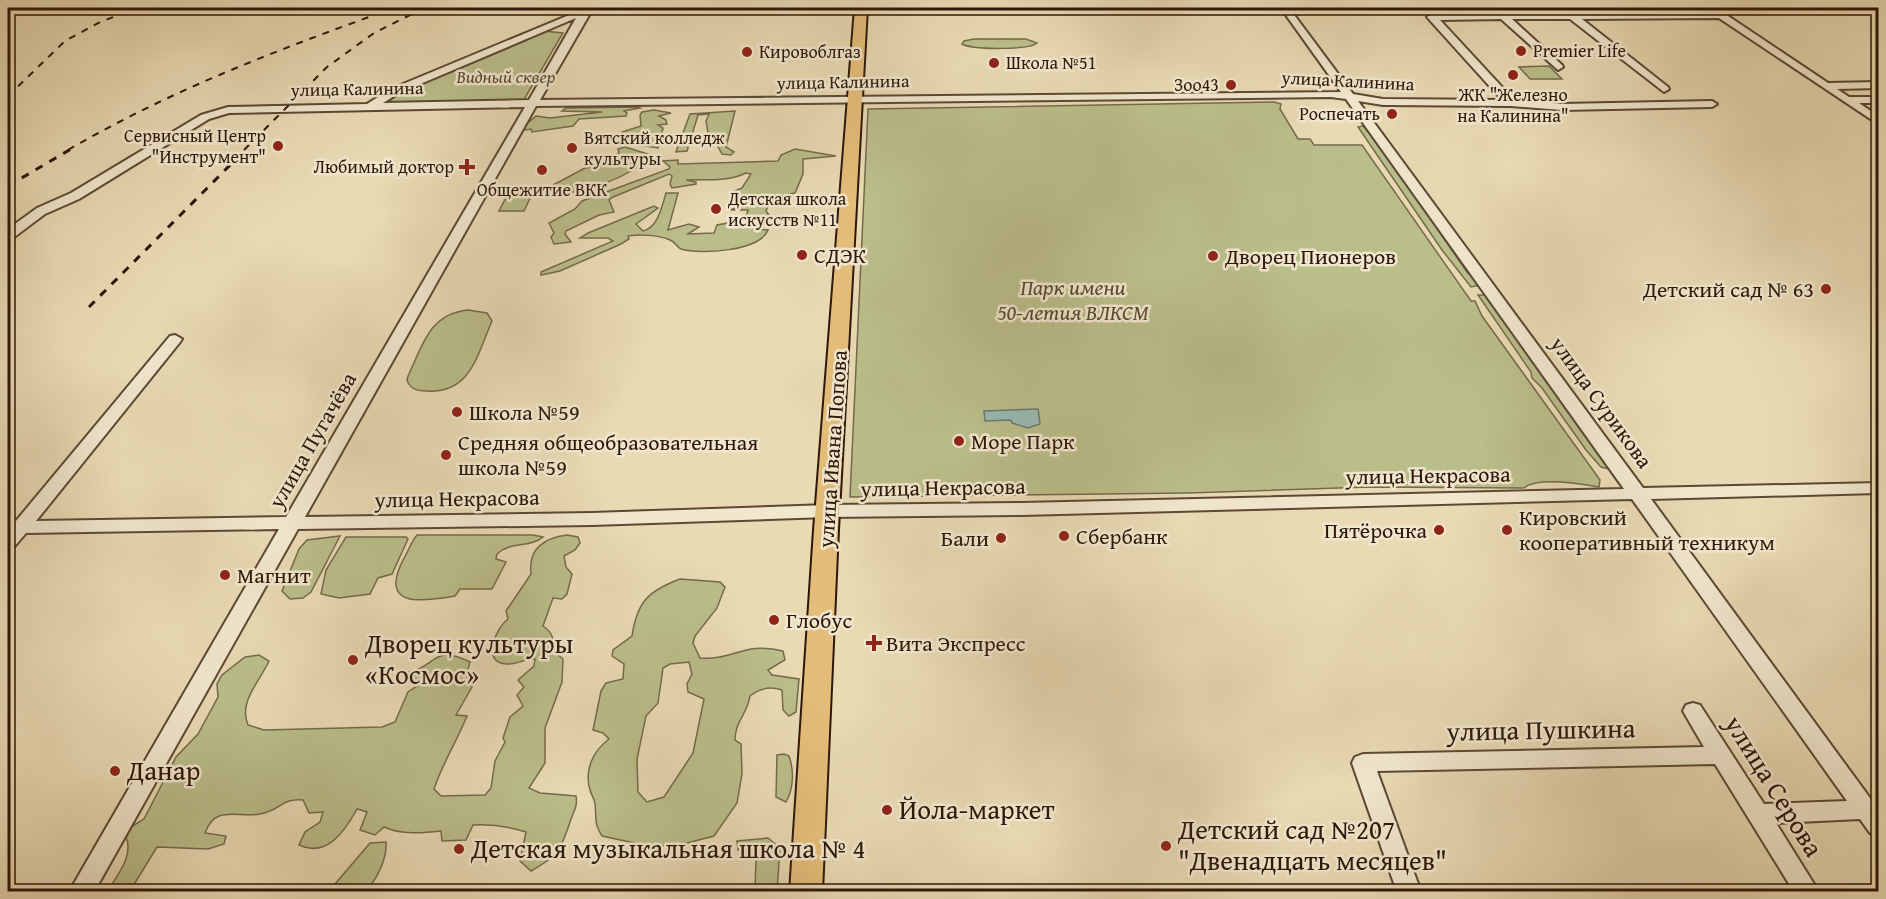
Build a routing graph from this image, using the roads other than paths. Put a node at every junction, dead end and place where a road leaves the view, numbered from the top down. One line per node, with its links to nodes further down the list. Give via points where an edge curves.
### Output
1 (861, 8): 17 (main road, улица Ивана Попова)
2 (1285, 8): 16 (street, улица Сурикова)
3 (1493, 8): 11 (street)
4 (1563, 8): 10 (street)
5 (1632, 8): 8 (street)
6 (1709, 8): 9 (street)
7 (589, 9): 21 (street, улица Пугачёва); 23 (street, via 395,91)
8 (1643, 15): 9 (street); 10 (street)
9 (1722, 15): 14 (street)
10 (1573, 16): 11 (street); 15 (street)
11 (1504, 17): 12 (street); 20 (street, via 1431,17)
12 (1558, 67)
13 (1878, 85): 14 (street)
14 (1826, 86): 18 (street)
15 (1664, 89)
16 (1351, 97): 17 (street, улица Калинина, via 1331,94); 20 (street, улица Калинина, via 1383,102); 28 (street, улица Сурикова)
17 (855, 100): 21 (street, улица Калинина); 29 (main road, улица Ивана Попова)
18 (1847, 100): 19 (street); 24 (street)
19 (1878, 100)
20 (1511, 103): 22 (street, улица Калинина, via 1562,107)
21 (531, 104): 23 (street, улица Калинина); 30 (street, улица Пугачёва)
22 (1712, 104)
23 (371, 106): 25 (street, улица Калинина, via 214,113 75,196 41,211)
24 (1878, 121)
25 (8, 235)
26 (176, 339): 31 (street)
27 (1878, 488): 28 (street, улица Некрасова)
28 (1638, 493): 29 (street, улица Некрасова); 36 (street, улица Сурикова)
29 (828, 511): 30 (street, улица Некрасова); 38 (main road, улица Ивана Попова)
30 (292, 523): 31 (street, улица Некрасова); 37 (street, улица Пугачёва)
31 (14, 527): 32 (street)
32 (8, 543)
33 (1693, 711): 34 (street, улица Серова)
34 (1720, 754): 35 (street, улица Серова); 39 (street, улица Пушкина, via 1362,763)
35 (1758, 814): 36 (street); 40 (street, улица Серова)
36 (1872, 817)
37 (81, 891)
38 (806, 891)
39 (1409, 891)
40 (1807, 891)

